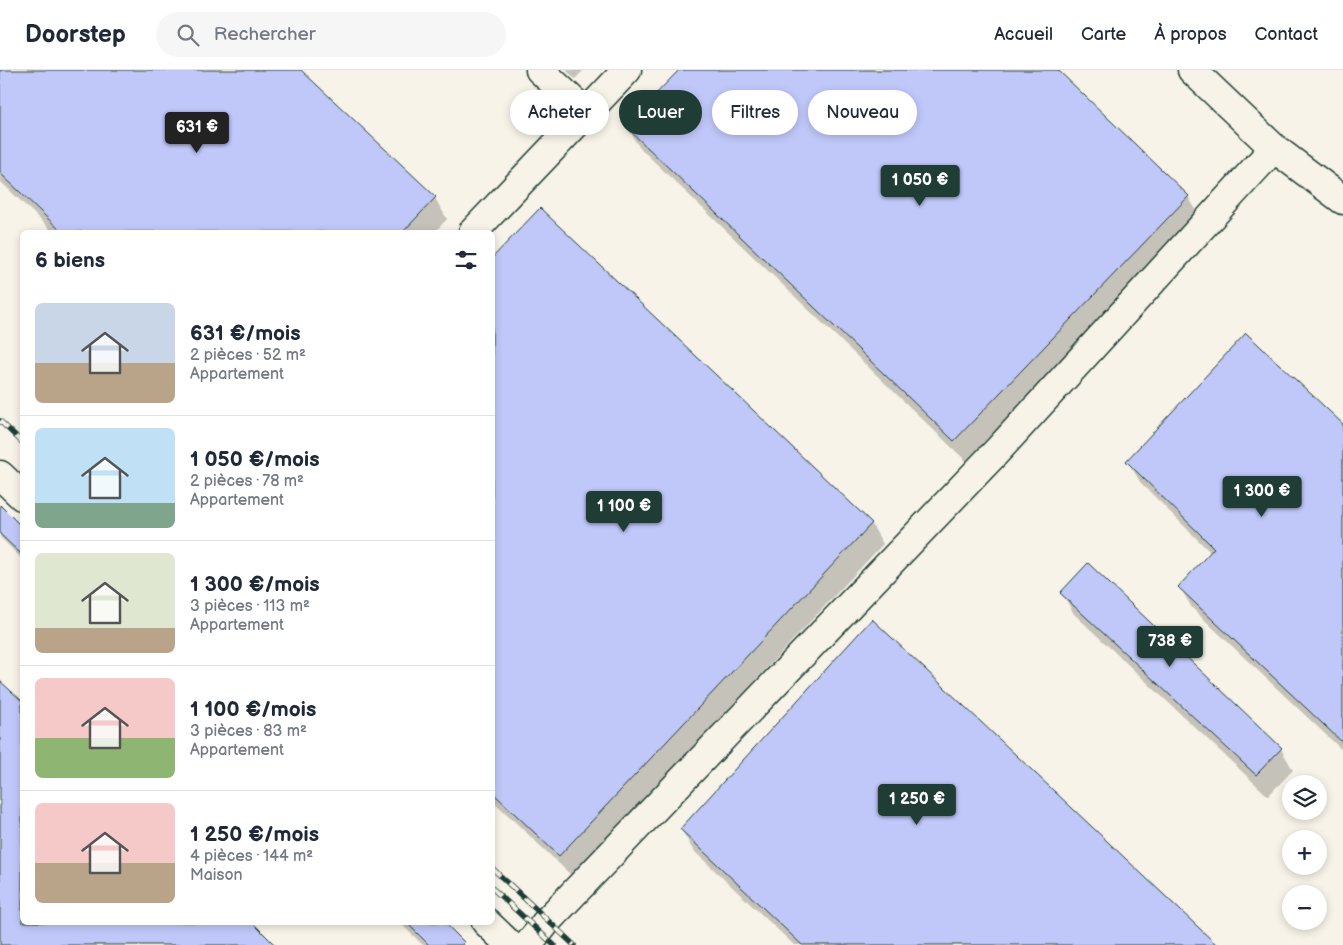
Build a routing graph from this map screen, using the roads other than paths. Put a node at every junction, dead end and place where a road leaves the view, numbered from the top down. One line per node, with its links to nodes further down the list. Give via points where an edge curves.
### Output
1 (540, 70): 4 (lane)
2 (627, 70): 5 (lane)
3 (1192, 70): 7 (lane)
4 (561, 90)
5 (608, 90)
6 (565, 135): 9 (lane)
7 (1274, 148): 8 (lane); 14 (lane, via 999,449 548,920)
8 (1343, 200)
9 (475, 230)
10 (0, 475): 11 (lane)
11 (20, 494)
12 (489, 925): 13 (lane)
13 (510, 945)
14 (528, 945)

